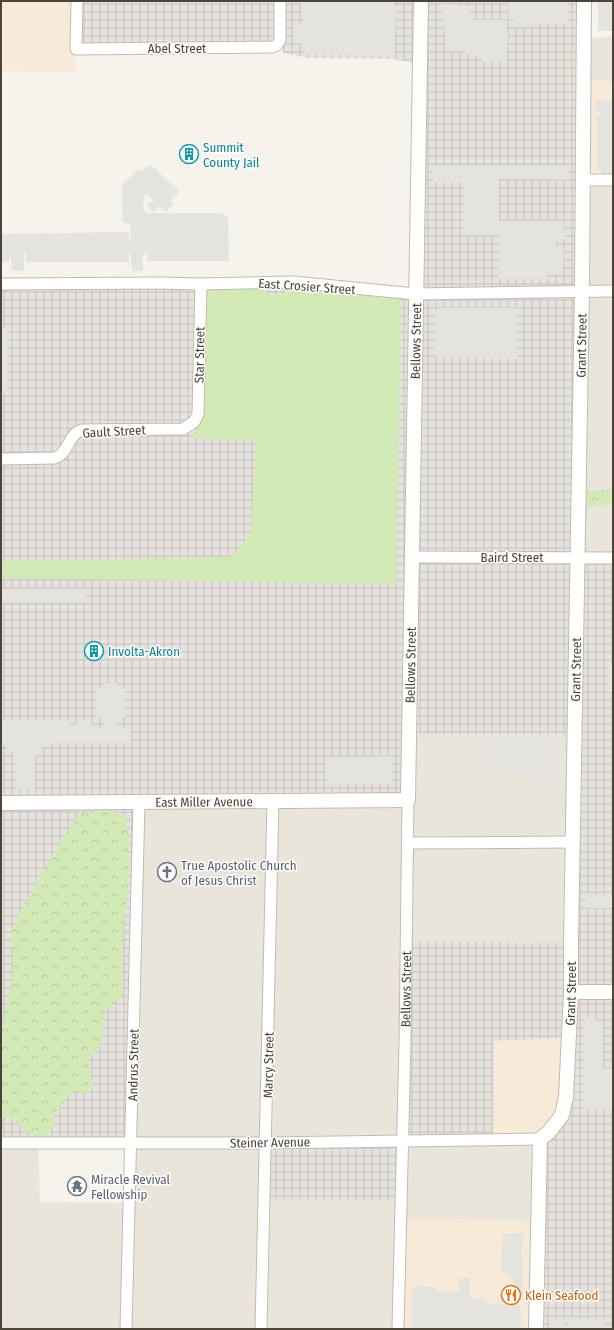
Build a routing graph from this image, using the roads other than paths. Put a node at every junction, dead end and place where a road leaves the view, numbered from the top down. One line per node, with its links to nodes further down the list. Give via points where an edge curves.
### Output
1 (77, 1): 2 (street, Abel Street, via 76,49 273,47 280,40)
2 (280, 1)
3 (421, 1): 11 (street, Bellows Street)
4 (584, 1): 5 (street, Grant Street)
5 (583, 180): 6 (street); 9 (street, Grant Street)
6 (613, 180)
7 (1, 284): 8 (street, East Crosier Street)
8 (201, 284): 11 (street, East Crosier Street, via 294,282); 12 (street, Star Street, via 198,414)
9 (582, 291): 10 (street, East Crosier Street); 11 (street, East Crosier Street); 15 (street, Grant Street)
10 (613, 291)
11 (416, 294): 14 (street, Bellows Street)
12 (191, 424): 13 (street, Gault Street, via 183,429 82,430 72,436 61,456)
13 (1, 459)
14 (412, 557): 15 (street, Baird Street); 17 (street, Bellows Street)
15 (579, 557): 16 (street, Baird Street); 21 (street, Grant Street)
16 (613, 558)
17 (408, 800): 18 (street, East Miller Avenue); 22 (street, Bellows Street)
18 (273, 801): 19 (street, East Miller Avenue); 29 (street, Marcy Street)
19 (139, 802): 20 (street, East Miller Avenue); 28 (street, Andrus Street)
20 (1, 803)
21 (573, 842): 22 (street); 23 (street, Grant Street)
22 (408, 844): 26 (street, Bellows Street)
23 (572, 992): 24 (street); 25 (street, Grant Street, via 565,1103 562,1115)
24 (613, 992)
25 (540, 1139): 26 (street, Steiner Avenue); 33 (street)
26 (402, 1140): 29 (street, Steiner Avenue); 32 (street, Bellows Street)
27 (1, 1143): 28 (street, Steiner Avenue)
28 (131, 1143): 29 (street, Steiner Avenue); 30 (street, Andrus Street)
29 (266, 1143): 31 (street, Marcy Street)
30 (126, 1329)
31 (261, 1329)
32 (398, 1329)
33 (536, 1329)

